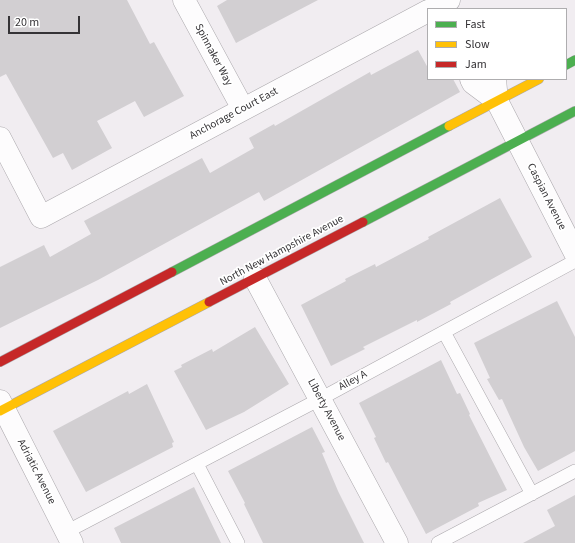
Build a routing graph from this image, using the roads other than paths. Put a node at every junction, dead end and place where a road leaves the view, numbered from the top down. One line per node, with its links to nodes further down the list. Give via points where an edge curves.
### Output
1 (184, 0): 7 (street, Spinnaker Way)
2 (427, 12): 7 (street, Anchorage Court East)
3 (472, 80): 6 (street)
4 (495, 80): 6 (street)
5 (537, 80): 6 (street)
6 (497, 101): 10 (street, Caspian Avenue); 15 (street)
7 (243, 109): 9 (street, Anchorage Court East, via 41,217)
8 (575, 111): 10 (street, North New Hampshire Avenue)
9 (0, 138)
10 (518, 141): 11 (street, Caspian Avenue); 13 (street, North New Hampshire Avenue)
11 (575, 253)
12 (575, 261): 14 (lane, Alley A)
13 (255, 278): 16 (street, Liberty Avenue); 17 (street, North New Hampshire Avenue)
14 (444, 332): 16 (lane, Alley A); 20 (lane)
15 (0, 362)
16 (320, 399): 18 (lane, Alley A); 23 (street, Liberty Avenue)
17 (1, 407): 21 (street, Adriatic Avenue)
18 (197, 464): 21 (lane, Alley A); 22 (lane)
19 (575, 471): 20 (lane)
20 (532, 494): 24 (lane)
21 (69, 537)
22 (238, 543)
23 (397, 543)
24 (438, 543)

